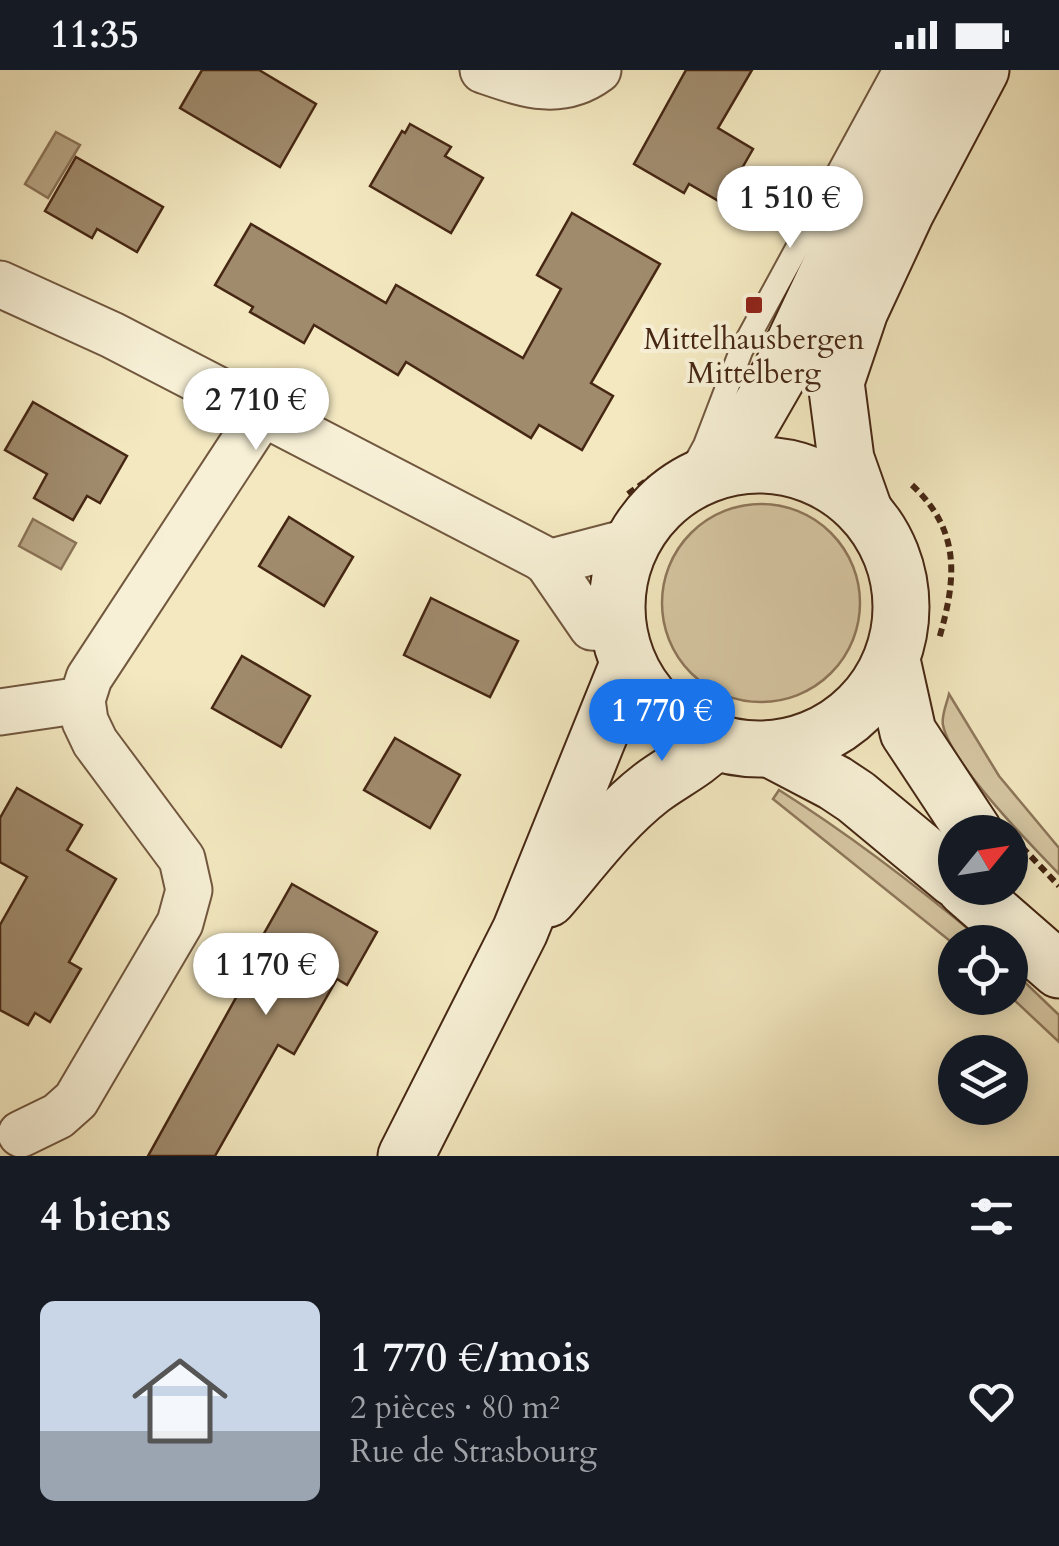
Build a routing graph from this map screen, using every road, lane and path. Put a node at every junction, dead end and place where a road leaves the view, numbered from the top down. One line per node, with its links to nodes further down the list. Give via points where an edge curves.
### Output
1 (483, 70): 2 (street, via 547,88 570,86)
2 (598, 70)
3 (894, 70): 8 (lane, via 741,350 705,446)
4 (923, 70): 8 (main road, via 784,365 743,437)
5 (981, 70): 9 (main road, via 860,310 836,382 846,459)
6 (0, 284): 7 (street)
7 (262, 414): 11 (street); 14 (street, via 89,678)
8 (701, 477): 9 (main road, via 757,464 796,468 834,485); 10 (main road, via 654,510)
9 (886, 495): 13 (main road, via 901,621); 13 (path, via 933,508 951,556 950,605)
10 (632, 541): 11 (street); 12 (main road, via 618,583)
11 (548, 563): 12 (street, via 592,627)
12 (623, 646): 16 (main road, via 649,698 678,725); 24 (main road)
13 (915, 651): 17 (main road, via 843,722 808,741); 18 (main road, via 908,732)
14 (82, 700): 15 (street); 27 (street, via 95,742 182,859 189,890 180,923 76,1100)
15 (0, 712)
16 (714, 742): 17 (main road); 24 (main road, via 614,822)
17 (770, 749): 20 (main road, via 836,783)
18 (963, 815)
19 (1028, 854): 21 (path)
20 (938, 865)
21 (1059, 886)
22 (984, 905): 26 (main road)
23 (1028, 905): 25 (main road)
24 (520, 931): 28 (main road)
25 (1059, 945)
26 (1059, 970)
27 (21, 1134)
28 (406, 1156)

